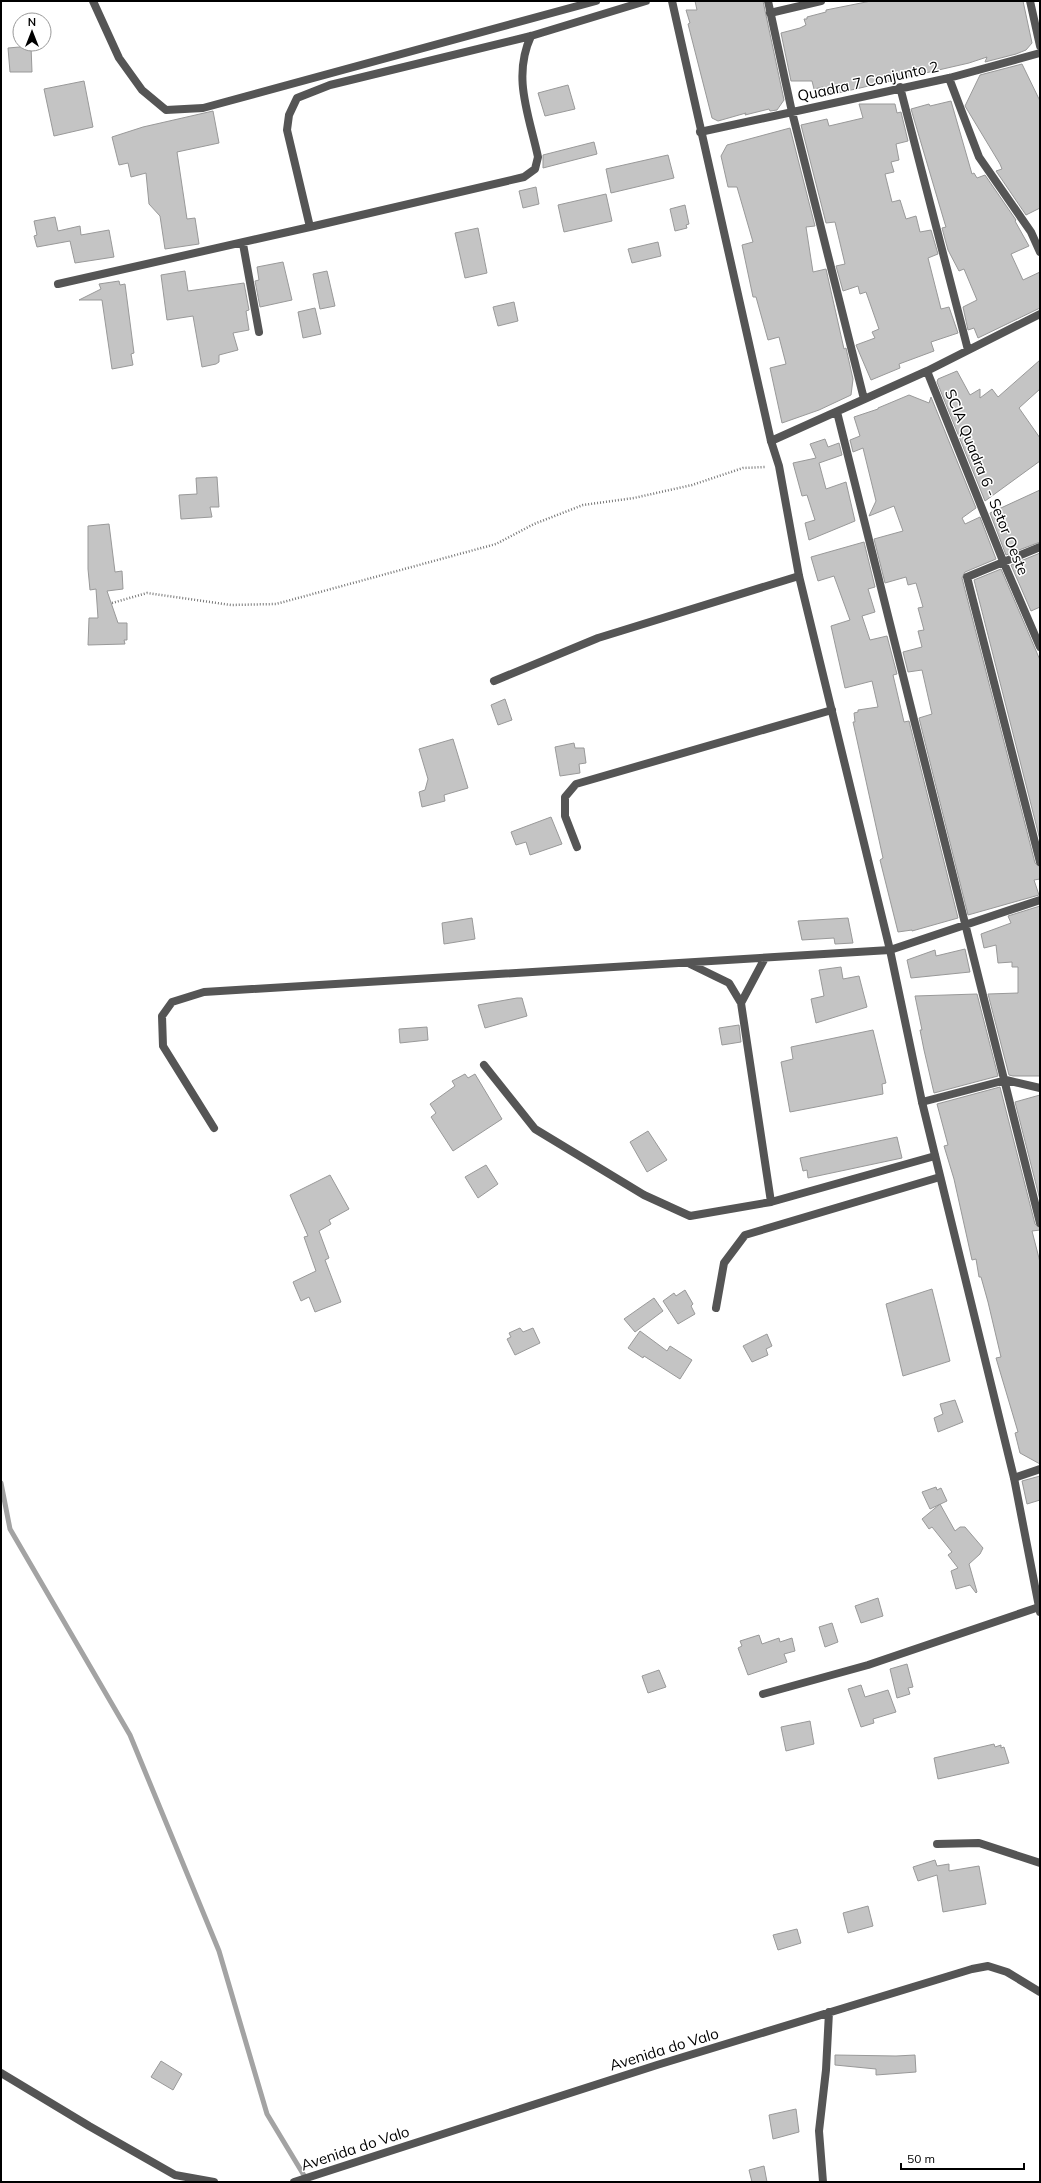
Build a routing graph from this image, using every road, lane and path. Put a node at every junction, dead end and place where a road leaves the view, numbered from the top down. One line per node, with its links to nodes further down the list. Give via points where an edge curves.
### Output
1 (93, 1): 2 (street, via 119,58 142,90 166,110 203,108)
2 (596, 1)
3 (646, 1): 9 (street)
4 (672, 1): 15 (street)
5 (768, 1): 8 (street)
6 (821, 1): 8 (street)
7 (1030, 1): 10 (street)
8 (770, 13): 14 (street)
9 (531, 36): 16 (street, via 522,63 522,84 538,157 535,168 524,177); 16 (street, via 330,85 297,98 289,115 287,130)
10 (1040, 46)
11 (1040, 53): 12 (street, Quadra 7 Conjunto 2)
12 (949, 78): 13 (street, Quadra 7 Conjunto 2); 18 (street, via 979,157 1031,232)
13 (900, 87): 14 (street, Quadra 7 Conjunto 2); 22 (street)
14 (792, 112): 15 (street, Quadra 7 Conjunto 2); 24 (street)
15 (700, 132): 26 (street)
16 (310, 227): 17 (street)
17 (243, 244): 19 (street); 21 (street)
18 (1040, 252)
19 (58, 284)
20 (1040, 314): 22 (street)
21 (259, 332)
22 (968, 350): 23 (street)
23 (927, 371): 24 (street); 29 (street, SCIA Quadra 6 - Setor Oeste)
24 (864, 399): 25 (street)
25 (837, 412): 26 (street); 39 (street)
26 (771, 441): 27 (street)
27 (779, 466): 30 (street); 31 (path, via 743,468 692,485 634,498 583,505 534,524 496,544 276,604 231,605 147,594)
28 (1040, 547): 29 (street)
29 (1003, 562): 32 (street, SCIA Quadra 6 - Setor Oeste); 37 (street, via 967,576)
30 (799, 576): 34 (street, via 598,638); 35 (street)
31 (112, 603)
32 (1038, 637): 33 (street, SCIA Quadra 6 - Setor Oeste)
33 (1040, 647)
34 (494, 681)
35 (832, 710): 36 (street, via 576,784 565,797 565,816); 40 (street)
36 (577, 847)
37 (1040, 862)
38 (1040, 900): 39 (street)
39 (966, 925): 40 (street); 45 (street)
40 (890, 950): 41 (street); 47 (street)
41 (765, 958): 42 (street); 43 (street)
42 (688, 963): 43 (street, via 729,983); 48 (street, via 204,992 172,1002 162,1016 163,1046)
43 (742, 1003): 51 (street)
44 (484, 1064): 51 (street, via 535,1129 644,1195 690,1216)
45 (1006, 1080): 46 (street); 47 (street); 52 (street)
46 (1040, 1088)
47 (922, 1102): 49 (street)
48 (214, 1128)
49 (935, 1156): 50 (street); 51 (street)
50 (940, 1177): 53 (street, via 745,1235 724,1262); 55 (street)
51 (771, 1202)
52 (1040, 1223)
53 (716, 1308)
54 (1040, 1469): 55 (street)
55 (1014, 1478): 56 (street)
56 (1040, 1610): 57 (street, via 868,1665)
57 (763, 1694)
58 (937, 1844): 59 (street, via 979,1842)
59 (1040, 1863)
60 (1040, 1992): 61 (street, Avenida do Valo, via 1007,1972 988,1966)
61 (829, 2012): 64 (street, Avenida do Valo); 65 (street, via 820,2131)
62 (1, 2073): 63 (street, via 175,2175)
63 (214, 2182)
64 (294, 2182)
65 (823, 2182)

